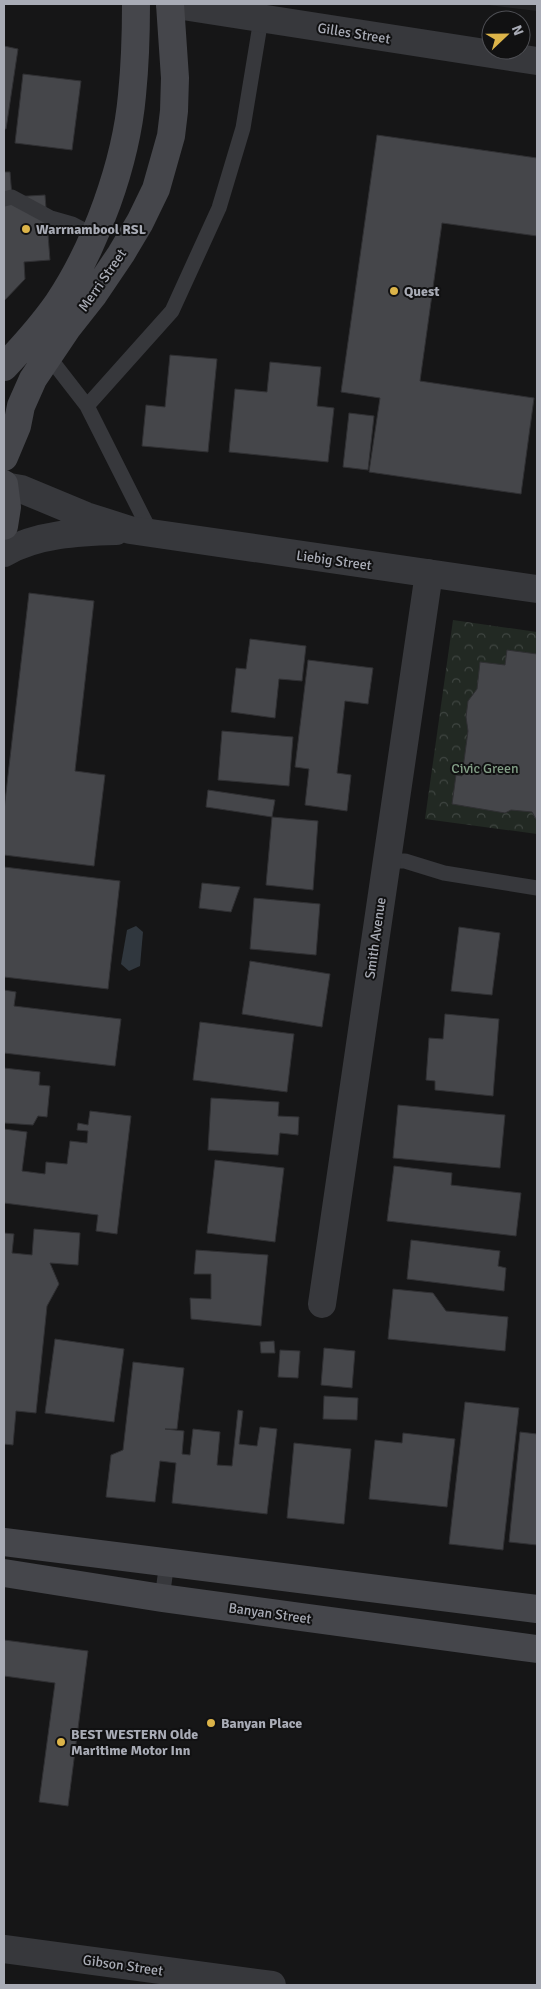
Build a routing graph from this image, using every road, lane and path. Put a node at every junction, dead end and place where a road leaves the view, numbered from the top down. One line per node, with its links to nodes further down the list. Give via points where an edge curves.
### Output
1 (136, 4): 7 (street, Merri Street, via 132,95 126,136 109,195)
2 (158, 4): 3 (street)
3 (170, 4): 4 (street, Gilles Street); 8 (street, Merri Street, via 174,111 171,136 156,189 121,254)
4 (261, 19): 5 (street, Gilles Street); 10 (lane, via 243,128 219,208 172,310)
5 (537, 61)
6 (4, 199): 7 (lane, via 12,197)
7 (93, 235): 9 (street, Merri Street, via 57,304)
8 (49, 357): 10 (lane); 11 (street, Merri Street, via 25,394 17,426)
9 (4, 367)
10 (87, 406): 14 (lane)
11 (4, 457)
12 (4, 485): 13 (street, via 7,507); 14 (street, Liebig Street, via 86,516)
13 (4, 526)
14 (140, 532): 15 (street, Liebig Street, via 75,534 43,539); 16 (street, Liebig Street)
15 (4, 553)
16 (429, 573): 17 (street, Liebig Street); 18 (street, Smith Avenue)
17 (537, 589)
18 (387, 861): 19 (lane, via 405,861 444,873); 20 (street, Smith Avenue)
19 (537, 888)
20 (322, 1304)
21 (4, 1542): 22 (street)
22 (167, 1562): 24 (lane); 25 (street)
23 (4, 1574): 24 (street, Banyan Street)
24 (162, 1598): 27 (street, Banyan Street)
25 (482, 1601): 26 (street); 27 (street)
26 (537, 1609)
27 (476, 1640): 28 (street, Banyan Street)
28 (537, 1649)
29 (4, 1949): 30 (street, Gibson Street)
30 (272, 1985)

